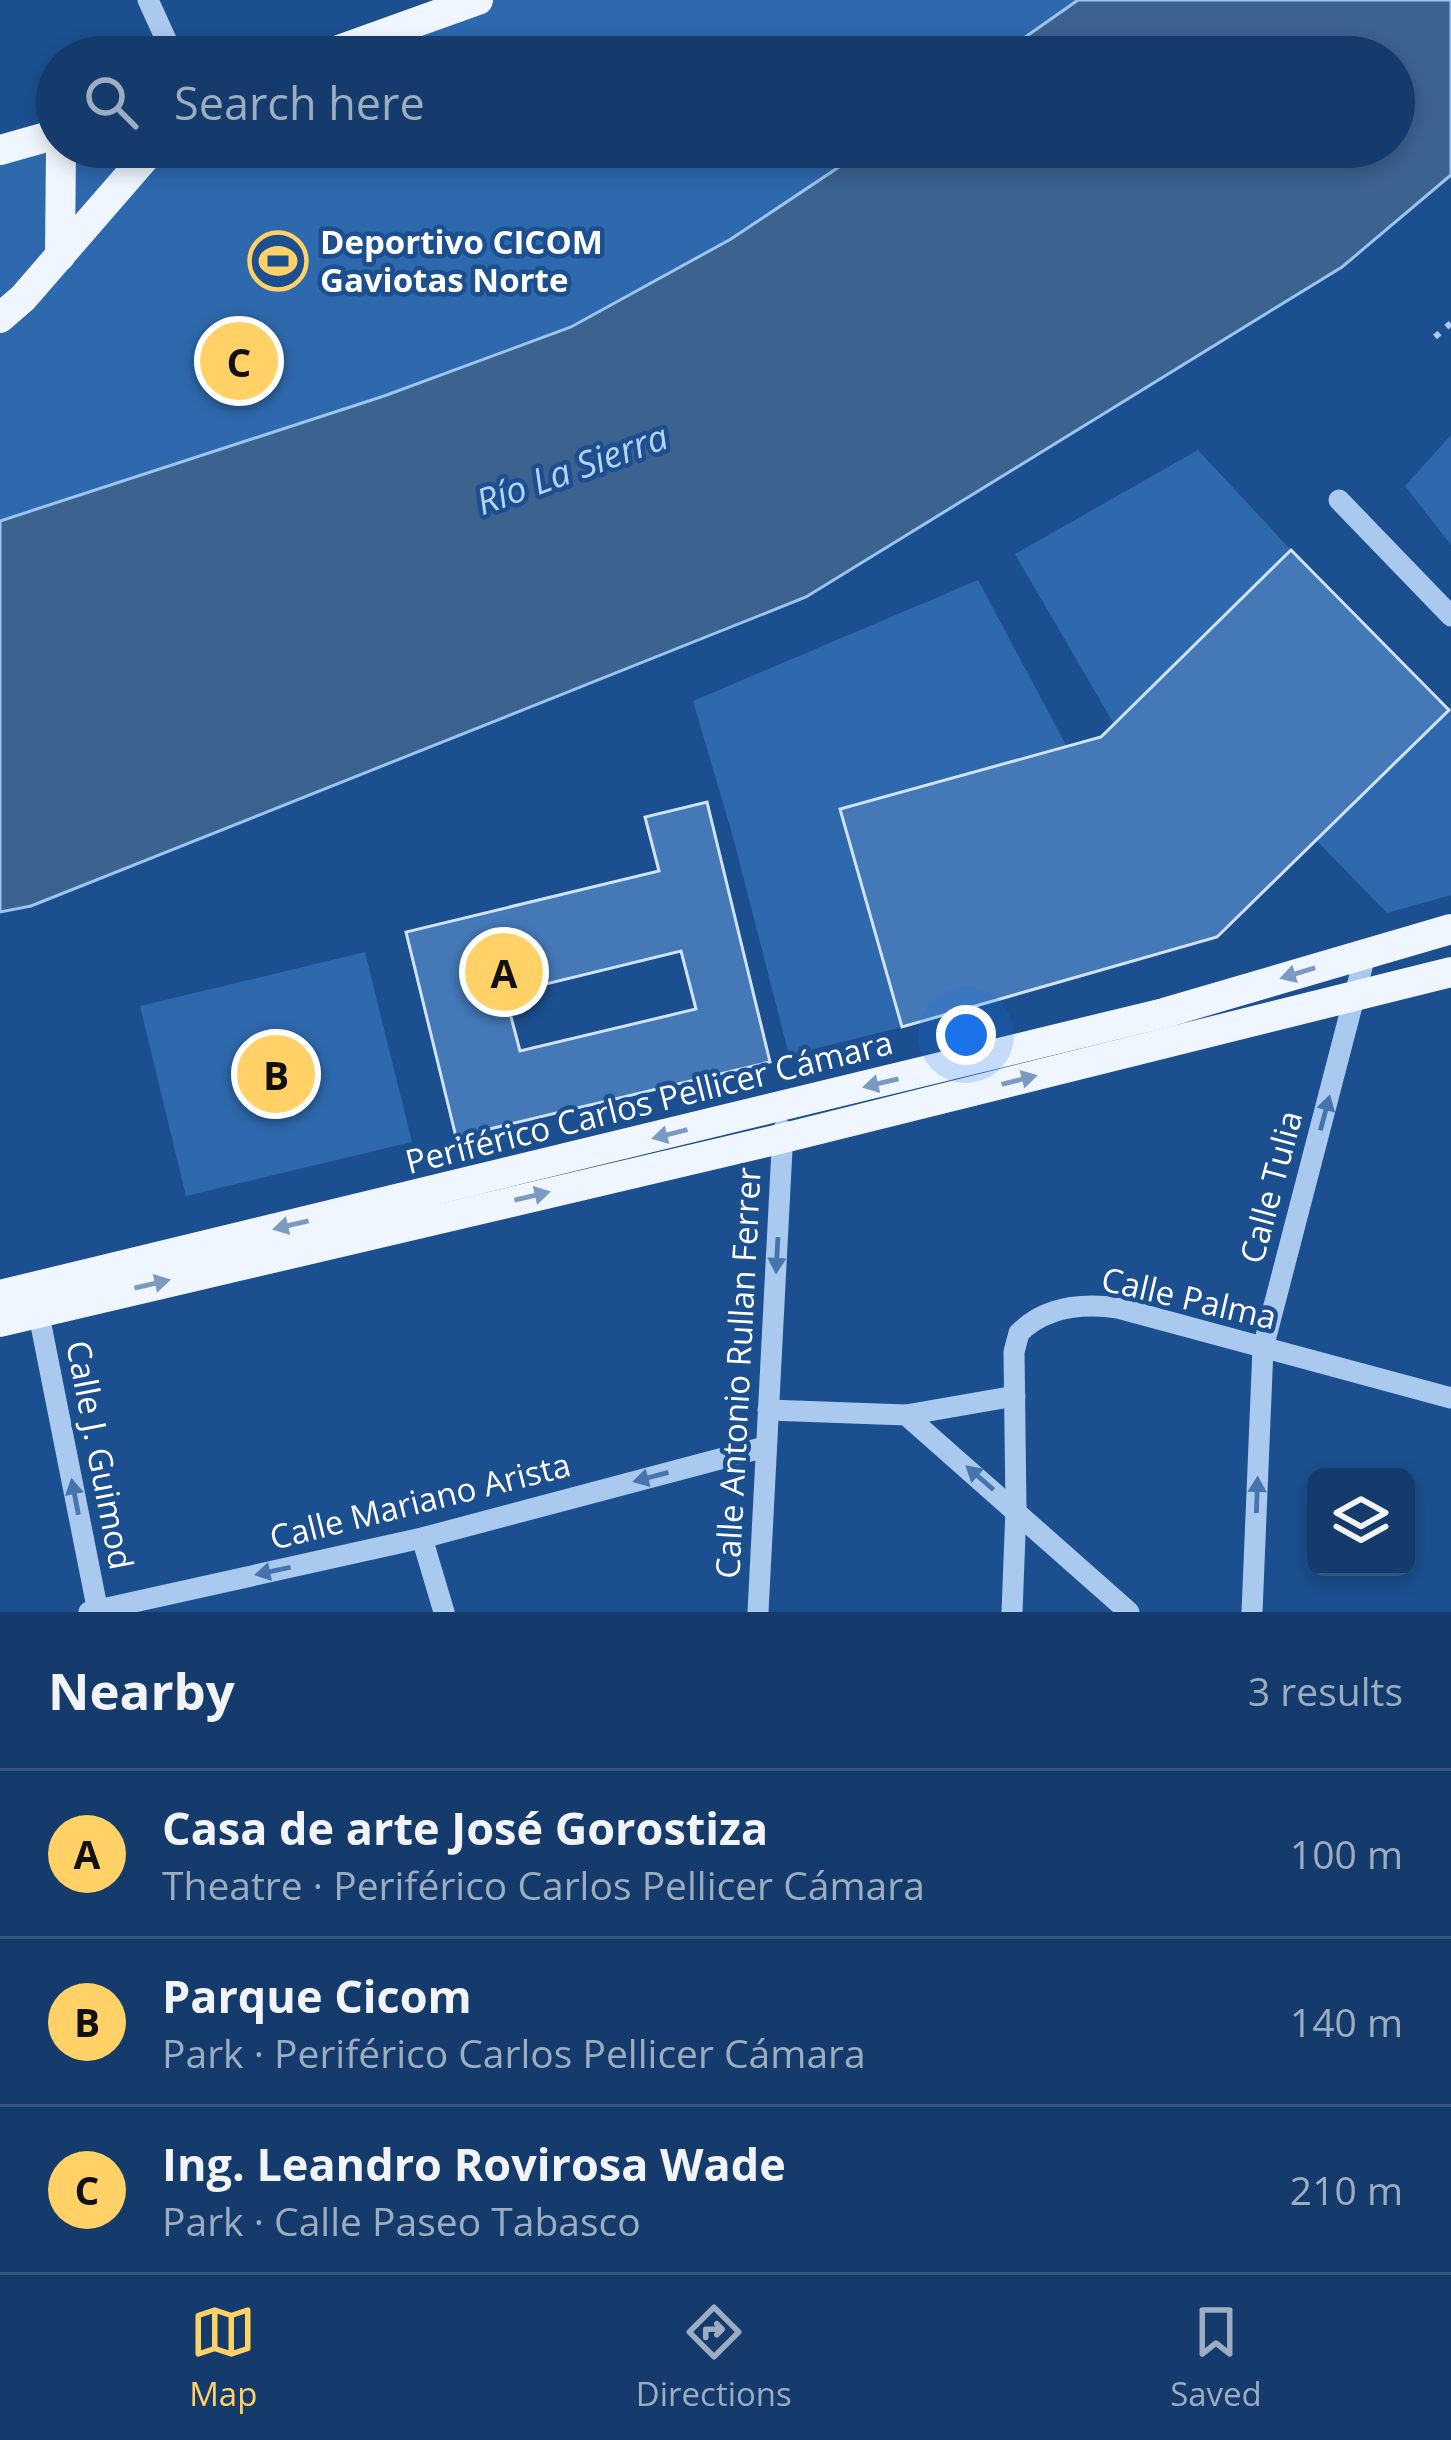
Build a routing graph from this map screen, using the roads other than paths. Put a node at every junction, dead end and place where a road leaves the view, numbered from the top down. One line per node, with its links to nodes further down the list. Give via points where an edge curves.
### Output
1 (148, 0): 3 (street)
2 (478, 0): 4 (main road)
3 (164, 36)
4 (378, 36)
5 (36, 140): 6 (main road)
6 (0, 150)
7 (61, 168): 9 (main road)
8 (136, 168): 9 (main road)
9 (60, 256): 10 (main road)
10 (0, 318)
11 (1340, 500): 12 (street)
12 (1451, 616)
13 (1451, 929): 14 (main road, Periférico Carlos Pellicer Cámara)
14 (1366, 952): 16 (street, Calle Tulia); 17 (main road, Periférico Carlos Pellicer Cámara, one-way to 17, via 1164,1013)
15 (1451, 972): 16 (main road, Periférico Carlos Pellicer Cámara)
16 (1356, 997): 18 (main road, Periférico Carlos Pellicer Cámara, one-way to 16); 24 (street, Calle Tulia, one-way to 16)
17 (783, 1105): 18 (street, Calle Antonio Rullan Ferrer); 19 (main road, Periférico Carlos Pellicer Cámara, one-way to 19)
18 (784, 1138): 22 (main road, Periférico Carlos Pellicer Cámara, one-way to 18); 27 (street, Calle Antonio Rullan Ferrer, one-way to 27)
19 (106, 1270): 20 (main road); 21 (main road, Periférico Carlos Pellicer Cámara)
20 (0, 1282)
21 (0, 1295)
22 (38, 1310): 23 (main road, Periférico Carlos Pellicer Cámara); 32 (street, Calle J. Guimod, one-way to 22)
23 (0, 1322)
24 (1263, 1348): 25 (street, Calle Palma, via 1118,1308 1070,1307 1018,1334); 26 (street, Calle Palma); 37 (street, Calle Tulia, one-way to 24)
25 (1015, 1396): 28 (street); 30 (street, Calle Palma)
26 (1451, 1398)
27 (767, 1410): 28 (street); 29 (street, Calle Antonio Rullan Ferrer)
28 (906, 1414): 30 (street, one-way to 28)
29 (765, 1447): 31 (street, Calle Mariano Arista, one-way to 31); 34 (street, Calle Antonio Rullan Ferrer)
30 (1016, 1509): 35 (street, Calle Palma); 36 (street)
31 (422, 1538): 32 (street, Calle Mariano Arista, one-way to 32); 33 (street)
32 (95, 1611)
33 (445, 1612)
34 (758, 1612)
35 (1012, 1612)
36 (1129, 1612)
37 (1252, 1612)

